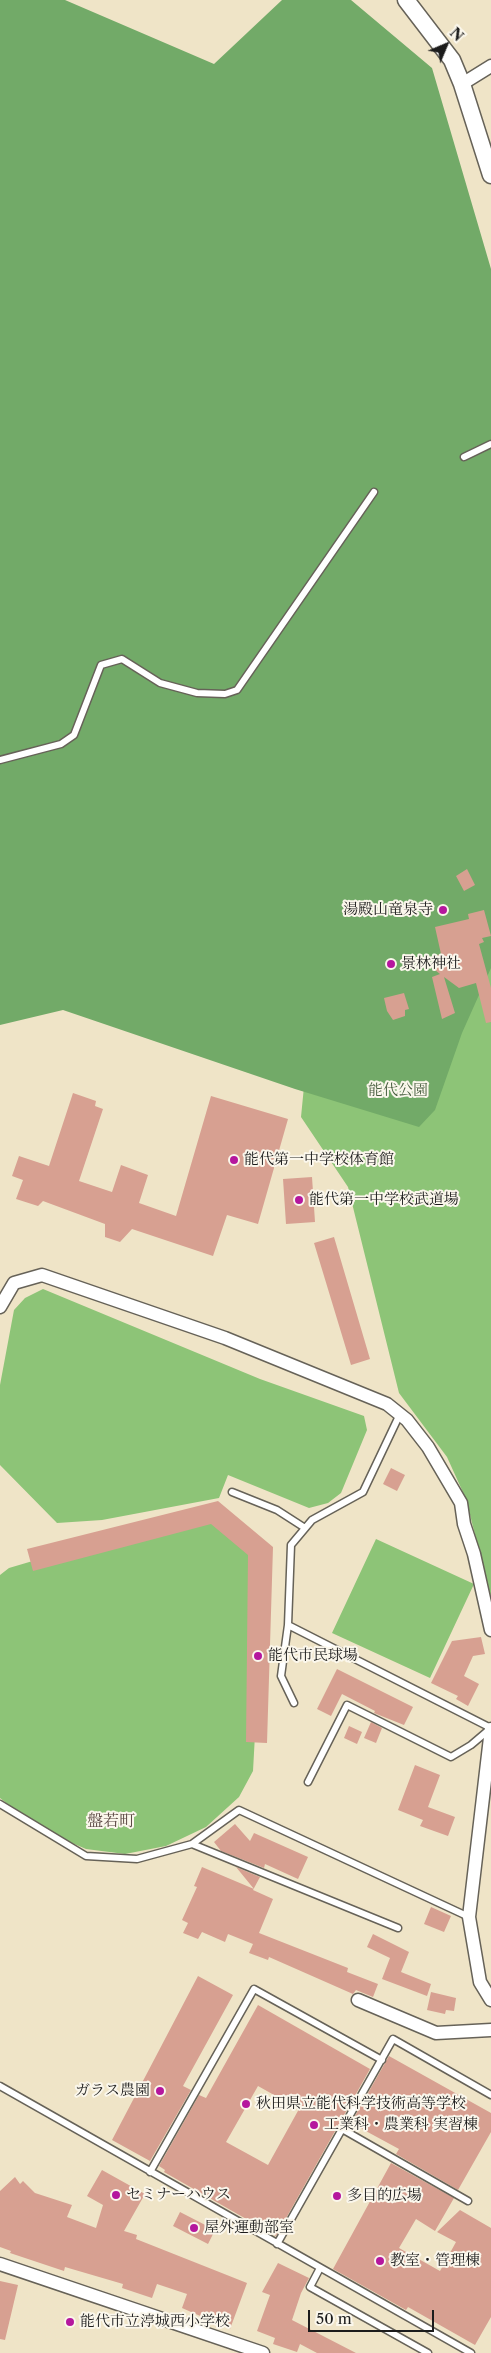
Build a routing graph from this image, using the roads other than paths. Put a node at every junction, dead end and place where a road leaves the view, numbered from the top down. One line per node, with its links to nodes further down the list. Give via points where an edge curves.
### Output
1 (406, 0): 3 (street, via 440,41)
2 (491, 66): 3 (street)
3 (462, 84): 4 (street)
4 (491, 175)
5 (491, 444): 6 (lane)
6 (464, 457)
7 (374, 492): 8 (lane, via 237,690 225,694 197,693 160,683 122,659 101,665 74,735 61,744)
8 (0, 760)
9 (0, 1307): 10 (street, via 14,1282 42,1275 225,1338 340,1383 387,1404)
10 (400, 1414): 12 (lane, via 363,1492 312,1520); 14 (street, via 428,1447 461,1503)
11 (232, 1492): 12 (lane, via 277,1510)
12 (305, 1528): 13 (lane, via 291,1545)
13 (288, 1624): 15 (lane, via 281,1676); 16 (lane)
14 (491, 1630)
15 (294, 1703)
16 (491, 1729): 17 (lane, via 451,1757 348,1705); 20 (street)
17 (308, 1782)
18 (0, 1804): 19 (lane, via 86,1856 137,1859)
19 (192, 1844): 20 (lane, via 239,1810); 21 (lane)
20 (469, 1917): 23 (street, via 480,1982)
21 (398, 1928)
22 (358, 2000): 24 (street, via 436,2033)
23 (491, 2000)
24 (491, 2030)
25 (382, 2060): 27 (lane, via 393,2039); 28 (lane); 29 (lane, via 254,1989)
26 (0, 2086): 29 (lane)
27 (491, 2095)
28 (342, 2129): 30 (lane); 31 (lane)
29 (150, 2172): 31 (lane)
30 (468, 2201)
31 (277, 2244): 33 (lane)
32 (0, 2264): 34 (street)
33 (320, 2268): 35 (lane, via 310,2287); 36 (lane)
34 (263, 2353)
35 (428, 2353)
36 (471, 2353)

